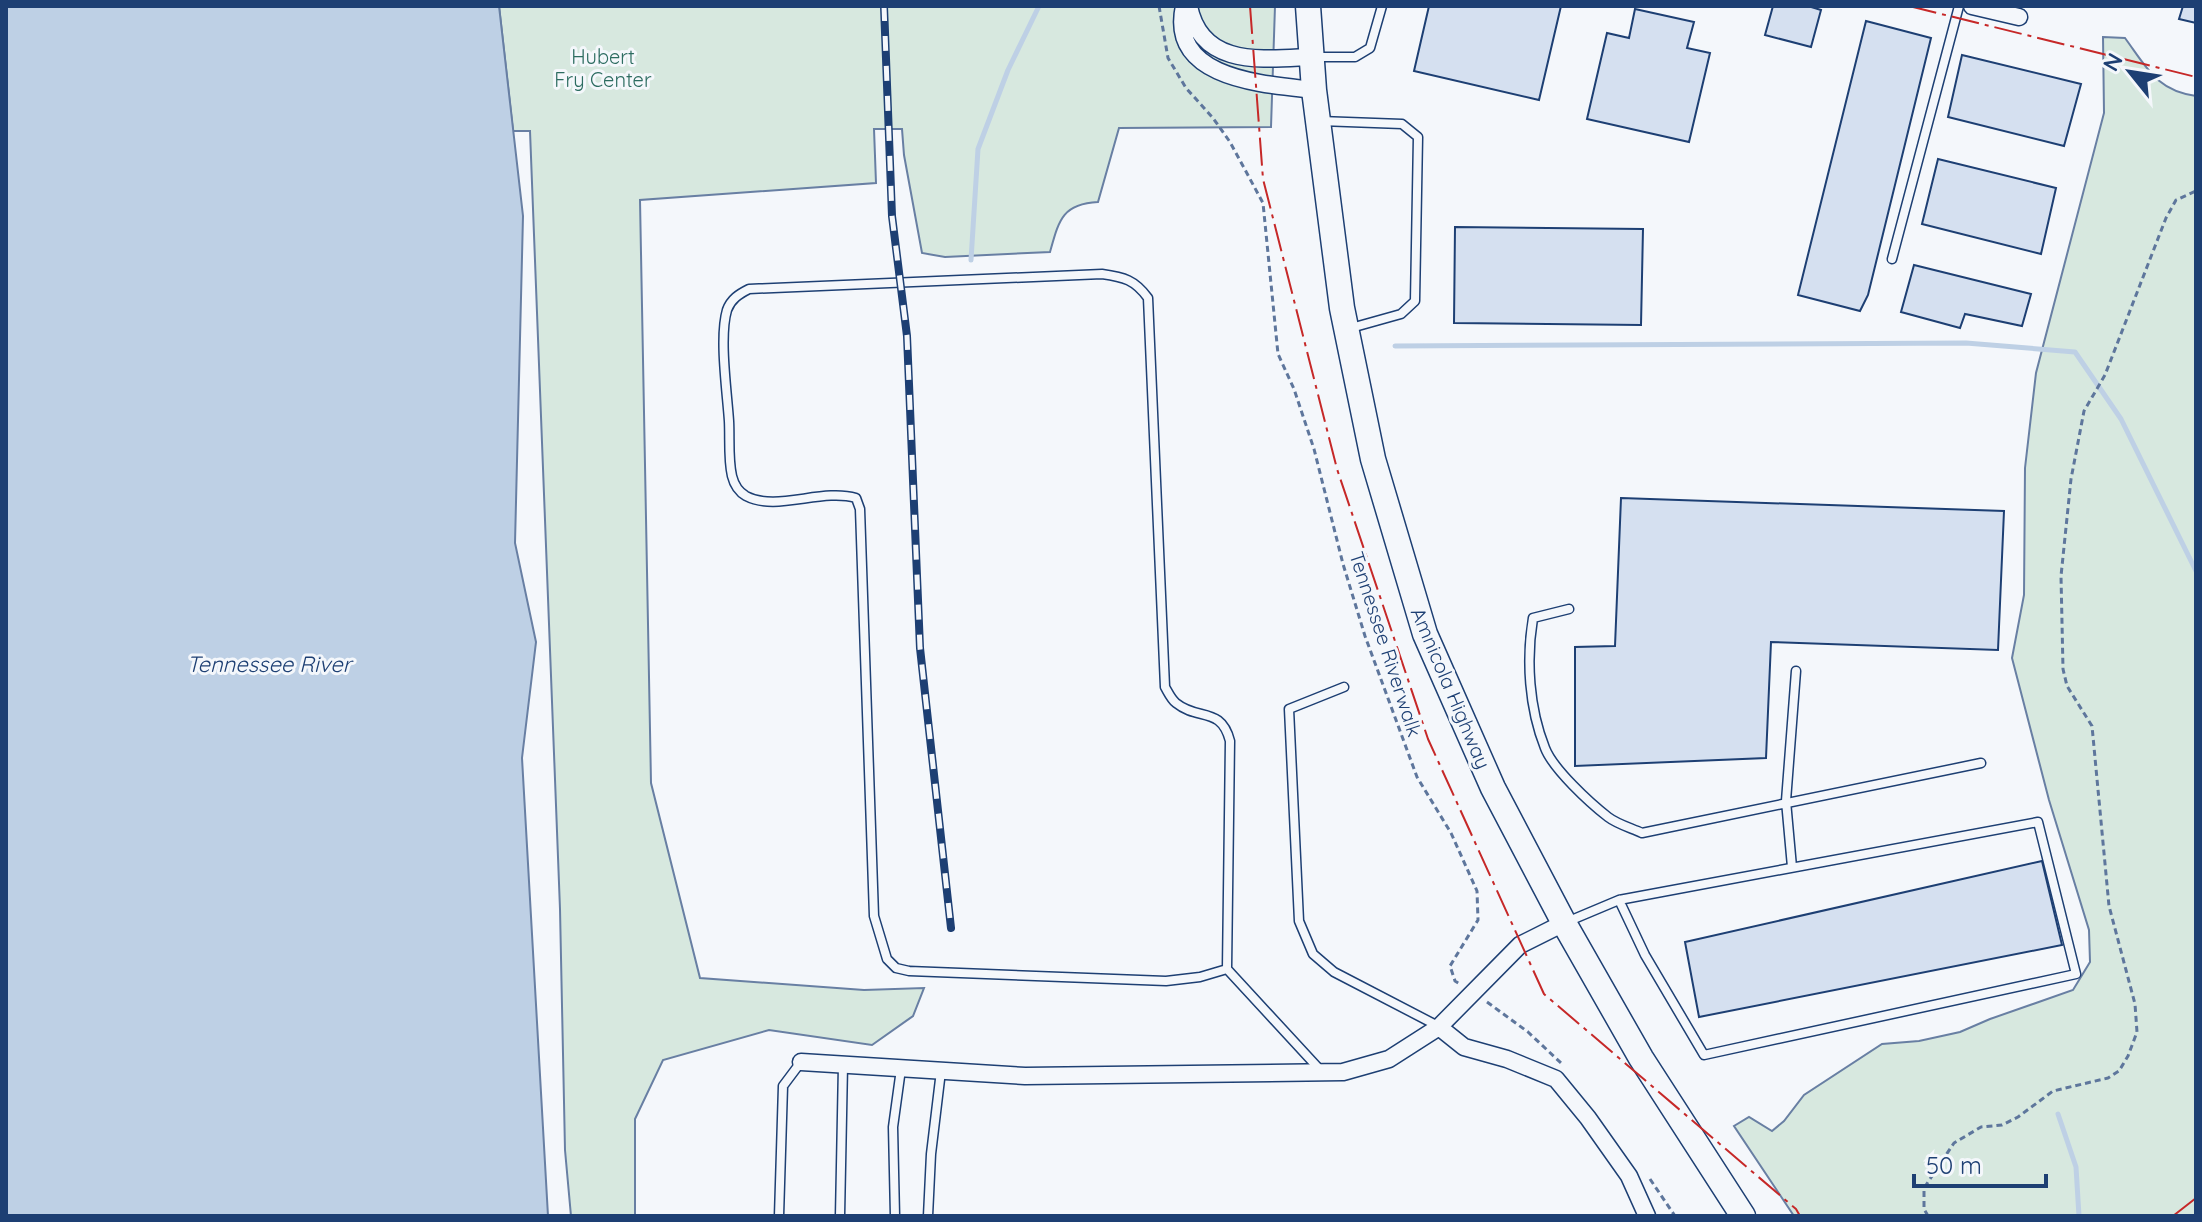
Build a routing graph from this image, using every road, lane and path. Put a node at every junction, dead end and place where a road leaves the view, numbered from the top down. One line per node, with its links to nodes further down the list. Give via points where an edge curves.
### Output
1 (1159, 6): 23 (path, Tennessee Riverwalk, via 1168,58 1230,142 1263,203 1278,354 1314,449 1361,622 1417,777 1451,833 1477,891 1478,920 1450,966 1455,981)
2 (1187, 6): 8 (street, via 1202,35 1237,58); 9 (street, via 1182,30 1189,47 1208,66 1236,79)
3 (1308, 6): 8 (main road, Amnicola Highway)
4 (1382, 6): 8 (lane, via 1370,48 1355,57)
5 (1959, 6): 12 (lane)
6 (1972, 6): 7 (street)
7 (2019, 17)
8 (1311, 57): 9 (main road, Amnicola Highway)
9 (1314, 90): 10 (main road, Amnicola Highway)
10 (1317, 121): 13 (main road, Amnicola Highway); 13 (lane, via 1402,124 1418,137 1415,301 1401,314)
11 (2196, 191): 39 (path, via 2176,200 2166,218 2105,375 2084,411 2061,576 2063,669 2067,686 2092,726 2109,906 2135,1004 2137,1032 2119,1071 2108,1078 2053,1091 2018,1117 1981,1127 1954,1143 1924,1188)
12 (1892, 259)
13 (1346, 329): 21 (main road, Amnicola Highway, via 1373,459 1425,634 1493,788)
14 (1569, 609): 18 (lane, via 1533,618 1527,651 1534,707 1545,750 1609,819 1642,833)
15 (1796, 671): 18 (lane)
16 (1344, 687): 24 (lane, via 1289,709 1299,921 1322,963)
17 (1981, 763): 18 (lane)
18 (1786, 801): 19 (lane)
19 (1792, 867): 20 (lane); 20 (lane, via 2038,822 2076,974 1704,1055)
20 (1619, 900): 21 (lane)
21 (1564, 923): 23 (street, via 1520,945); 38 (main road, Amnicola Highway, via 1641,1058)
22 (1227, 969): 22 (lane, via 1230,741 1226,726 1175,702 1165,687 1148,298 1125,277 1102,274 749,289 738,294 729,305 724,328 736,486 743,495 765,500 844,495 856,498 860,509 874,916 887,959 896,968 928,974 1101,980 1166,981); 30 (lane)
23 (1472, 992): 24 (street); 27 (path, Tennessee Riverwalk)
24 (1439, 1027): 30 (street, via 1389,1059); 36 (street, via 1464,1047 1556,1079 1629,1176)
25 (801, 1062): 26 (street); 32 (lane, via 783,1086)
26 (843, 1065): 28 (street); 33 (lane)
27 (1567, 1068)
28 (901, 1069): 29 (street); 34 (lane, via 893,1127)
29 (941, 1071): 30 (street, via 1025,1076); 35 (lane)
30 (1323, 1073)
31 (1647, 1175): 37 (path)
32 (779, 1216)
33 (840, 1216)
34 (895, 1216)
35 (928, 1216)
36 (1647, 1216)
37 (1675, 1216)
38 (1743, 1216)
39 (1928, 1216)

